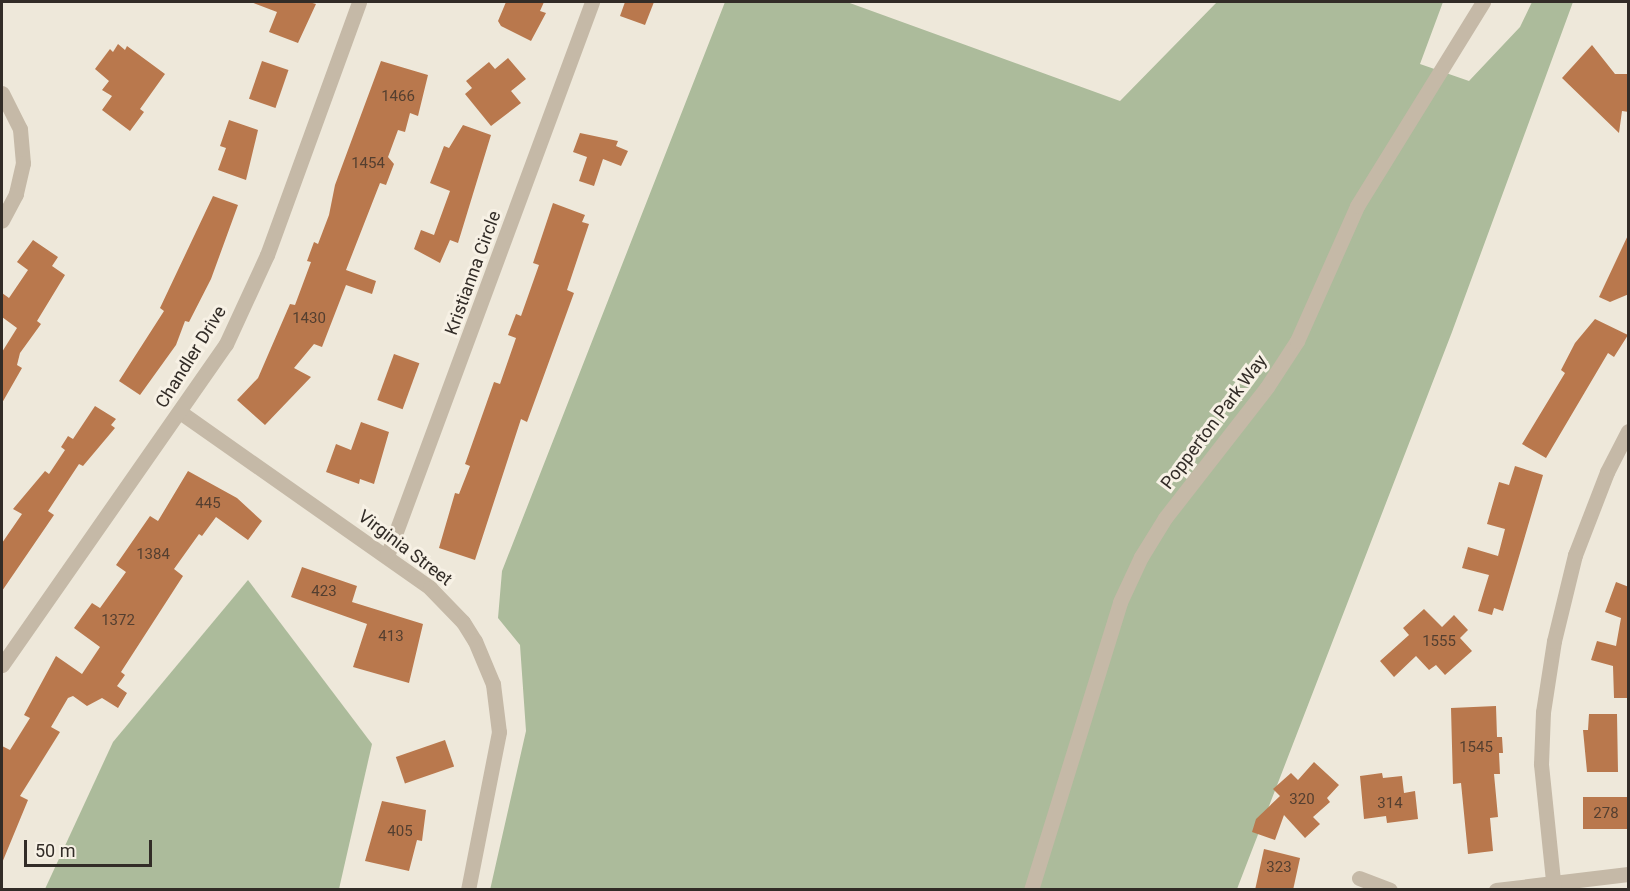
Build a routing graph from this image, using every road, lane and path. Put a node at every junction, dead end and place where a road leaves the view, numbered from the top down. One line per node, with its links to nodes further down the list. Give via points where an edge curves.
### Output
1 (359, 2): 6 (street, Chandler Drive, via 255,286 226,344)
2 (592, 2): 8 (street, Kristianna Circle)
3 (1483, 2): 14 (street, Popperton Park Way, via 1357,206 1292,350 1165,518 1133,573 1114,621)
4 (2, 93): 5 (street, via 20,129 23,163 16,194)
5 (2, 220)
6 (180, 412): 8 (street, Virginia Street); 9 (street, Chandler Drive)
7 (1629, 431): 12 (street, via 1607,472 1575,555 1554,641 1543,712 1541,764)
8 (387, 556): 13 (street, Virginia Street, via 430,588 463,622 493,684 499,732 496,760)
9 (2, 665)
10 (1629, 874): 12 (street)
11 (1359, 878): 15 (street)
12 (1554, 886): 16 (street)
13 (468, 890)
14 (1031, 890)
15 (1390, 890)
16 (1496, 890)

